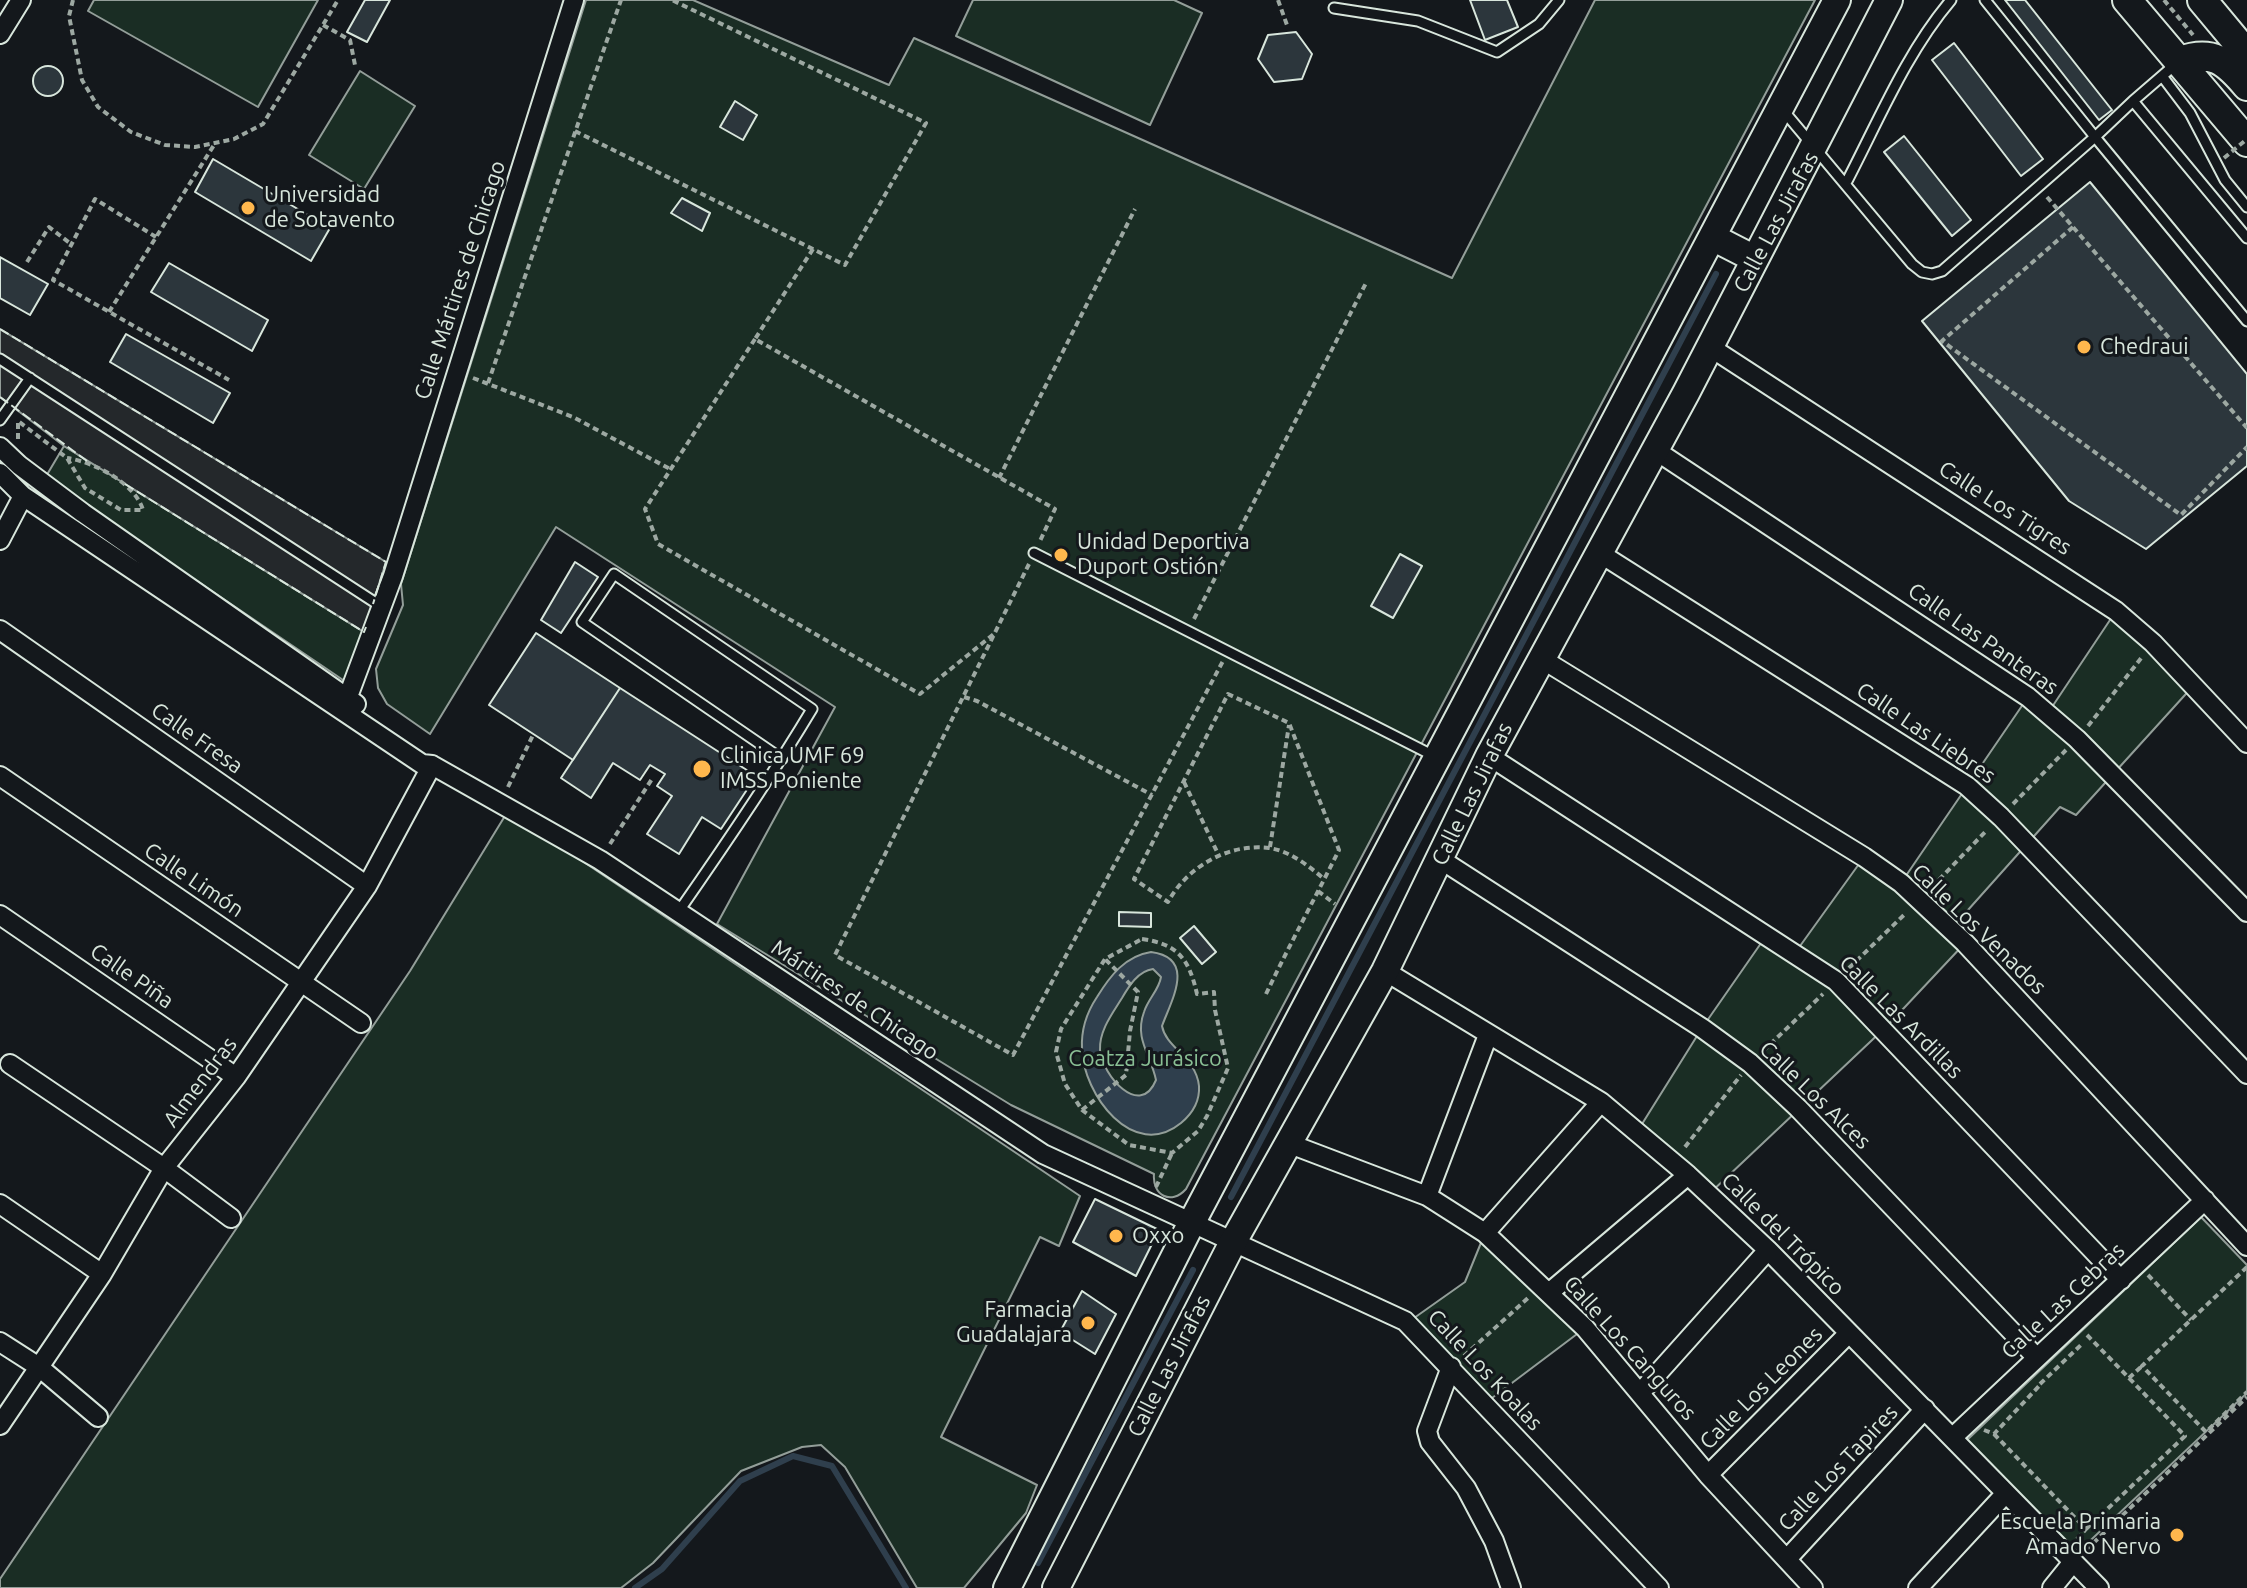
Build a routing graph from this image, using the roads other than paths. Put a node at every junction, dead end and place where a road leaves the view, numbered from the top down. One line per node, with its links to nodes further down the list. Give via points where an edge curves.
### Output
1 (21, 0): 11 (street)
2 (574, 0): 37 (street, Calle Mártires de Chicago)
3 (1559, 0): 10 (lane, via 1539,24 1497,52 1418,21)
4 (1837, 0): 16 (main road, Calle Las Jirafas)
5 (1889, 0): 19 (main road, Calle Las Jirafas)
6 (1951, 0): 20 (lane, via 1909,64)
7 (1985, 0): 17 (lane)
8 (2127, 0): 13 (main road)
9 (2202, 0): 12 (main road)
10 (1334, 8)
11 (0, 34)
12 (2247, 54)
13 (2171, 68): 14 (main road, via 2197,54 2207,55); 15 (lane); 18 (main road); 21 (lane, via 2225,180)
14 (2247, 86)
15 (2133, 101): 17 (lane); 23 (lane)
16 (1782, 109): 19 (lane); 22 (main road, Calle Las Jirafas)
17 (2095, 137): 20 (lane, via 1942,271 1932,274 1912,264); 25 (lane)
18 (2247, 140)
19 (1816, 146): 20 (lane); 24 (main road, Calle Las Jirafas)
20 (1846, 183)
21 (2247, 207)
22 (1714, 238): 24 (main road); 43 (main road, Calle Las Jirafas)
23 (2247, 238)
24 (1755, 259): 26 (main road, Calle Las Jirafas)
25 (2247, 321)
26 (1710, 347): 31 (main road, Calle Las Jirafas); 41 (street, Calle Los Tigres, via 2116,611)
27 (0, 359): 28 (lane)
28 (30, 378): 29 (lane); 37 (lane)
29 (0, 420)
30 (0, 447): 40 (street)
31 (1655, 450): 36 (main road, Calle Las Jirafas); 50 (street, Calle Las Panteras, via 2028,697 2077,739)
32 (0, 473): 33 (street)
33 (23, 496): 34 (street); 40 (street)
34 (0, 540)
35 (1034, 553): 43 (lane)
36 (1601, 554): 39 (main road, Calle Las Jirafas); 57 (street, Calle Las Liebres, via 1967,786)
37 (382, 607): 40 (street)
38 (0, 630): 48 (street, Calle Fresa)
39 (1542, 659): 42 (main road, Calle Las Jirafas); 64 (street, Calle Los Venados, via 1901,883 1965,943)
40 (345, 704): 45 (street, via 422,764)
41 (2247, 743)
42 (1489, 756): 47 (main road, Calle Las Jirafas); 73 (street, Calle Las Ardillas, via 1836,981)
43 (1437, 757): 67 (main road, Calle Las Jirafas)
44 (782, 759): 44 (lane, via 812,709 614,574 582,622); 49 (lane)
45 (432, 765): 48 (street, Almendras); 49 (street, Mártires de Chicago)
46 (0, 776): 53 (street, Calle Limón)
47 (1440, 859): 52 (main road, Calle Las Jirafas); 77 (street, Calle Los Alces, via 1750,1063)
48 (367, 886): 53 (street, Almendras)
49 (679, 911): 67 (street, Mártires de Chicago, via 1043,1154)
50 (2247, 912)
51 (0, 915): 58 (street, Calle Piña)
52 (1385, 971): 55 (street, Calle del Trópico); 60 (main road, Calle Las Jirafas)
53 (302, 982): 54 (street, Calle Limón); 58 (street, Almendras)
54 (361, 1023)
55 (1488, 1035): 59 (street, Calle del Trópico); 63 (street)
56 (10, 1064): 61 (street)
57 (2247, 1074)
58 (236, 1077): 61 (street, Almendras)
59 (1601, 1102): 62 (street, Calle del Trópico); 68 (street)
60 (1290, 1144): 63 (street, Calle Los Canguros); 69 (main road, Calle Las Jirafas)
61 (164, 1168): 66 (street); 72 (street, Almendras)
62 (1688, 1175): 71 (street, Calle del Trópico); 74 (street)
63 (1427, 1196): 68 (street, Calle Los Canguros)
64 (2205, 1200): 70 (street, Calle Los Venados); 73 (street, Calle Las Cebras)
65 (0, 1204): 72 (street)
66 (231, 1218)
67 (1192, 1222): 69 (street, Calle Los Koalas); 89 (main road, Calle Las Jirafas)
68 (1485, 1233): 74 (street, Calle Los Canguros)
69 (1233, 1242): 79 (street, Calle Los Koalas, via 1405,1321); 90 (main road, Calle Las Jirafas)
70 (2247, 1246)
71 (1768, 1250): 75 (street, Calle del Trópico); 80 (street)
72 (102, 1274): 78 (street, Almendras)
73 (2121, 1280): 77 (street, Calle Las Cebras)
74 (1546, 1289): 80 (street, Calle Los Canguros)
75 (1848, 1334): 81 (street, Calle del Trópico); 85 (street, Calle Los Leones)
76 (0, 1342): 78 (street)
77 (2037, 1358): 84 (street, Calle Las Cebras)
78 (39, 1367): 82 (street); 83 (street, Almendras)
79 (1451, 1367): 91 (street, via 1427,1431 1466,1488); 92 (street, Calle Los Koalas)
80 (1641, 1392): 85 (street, Calle Los Canguros)
81 (1925, 1409): 84 (street, Calle del Trópico); 88 (street, Calle Los Tapires)
82 (98, 1417)
83 (0, 1425)
84 (1953, 1437): 86 (street, Calle del Trópico)
85 (1708, 1475): 88 (street, Calle Los Canguros)
86 (2006, 1493): 87 (street, Calle del Trópico); 94 (street)
87 (2069, 1557): 95 (street); 96 (street, Calle del Trópico)
88 (1787, 1559): 93 (street, Calle Los Canguros)
89 (1007, 1588)
90 (1056, 1588)
91 (1511, 1588)
92 (1659, 1588)
93 (1813, 1588)
94 (1918, 1588)
95 (2052, 1588)
96 (2099, 1588)

